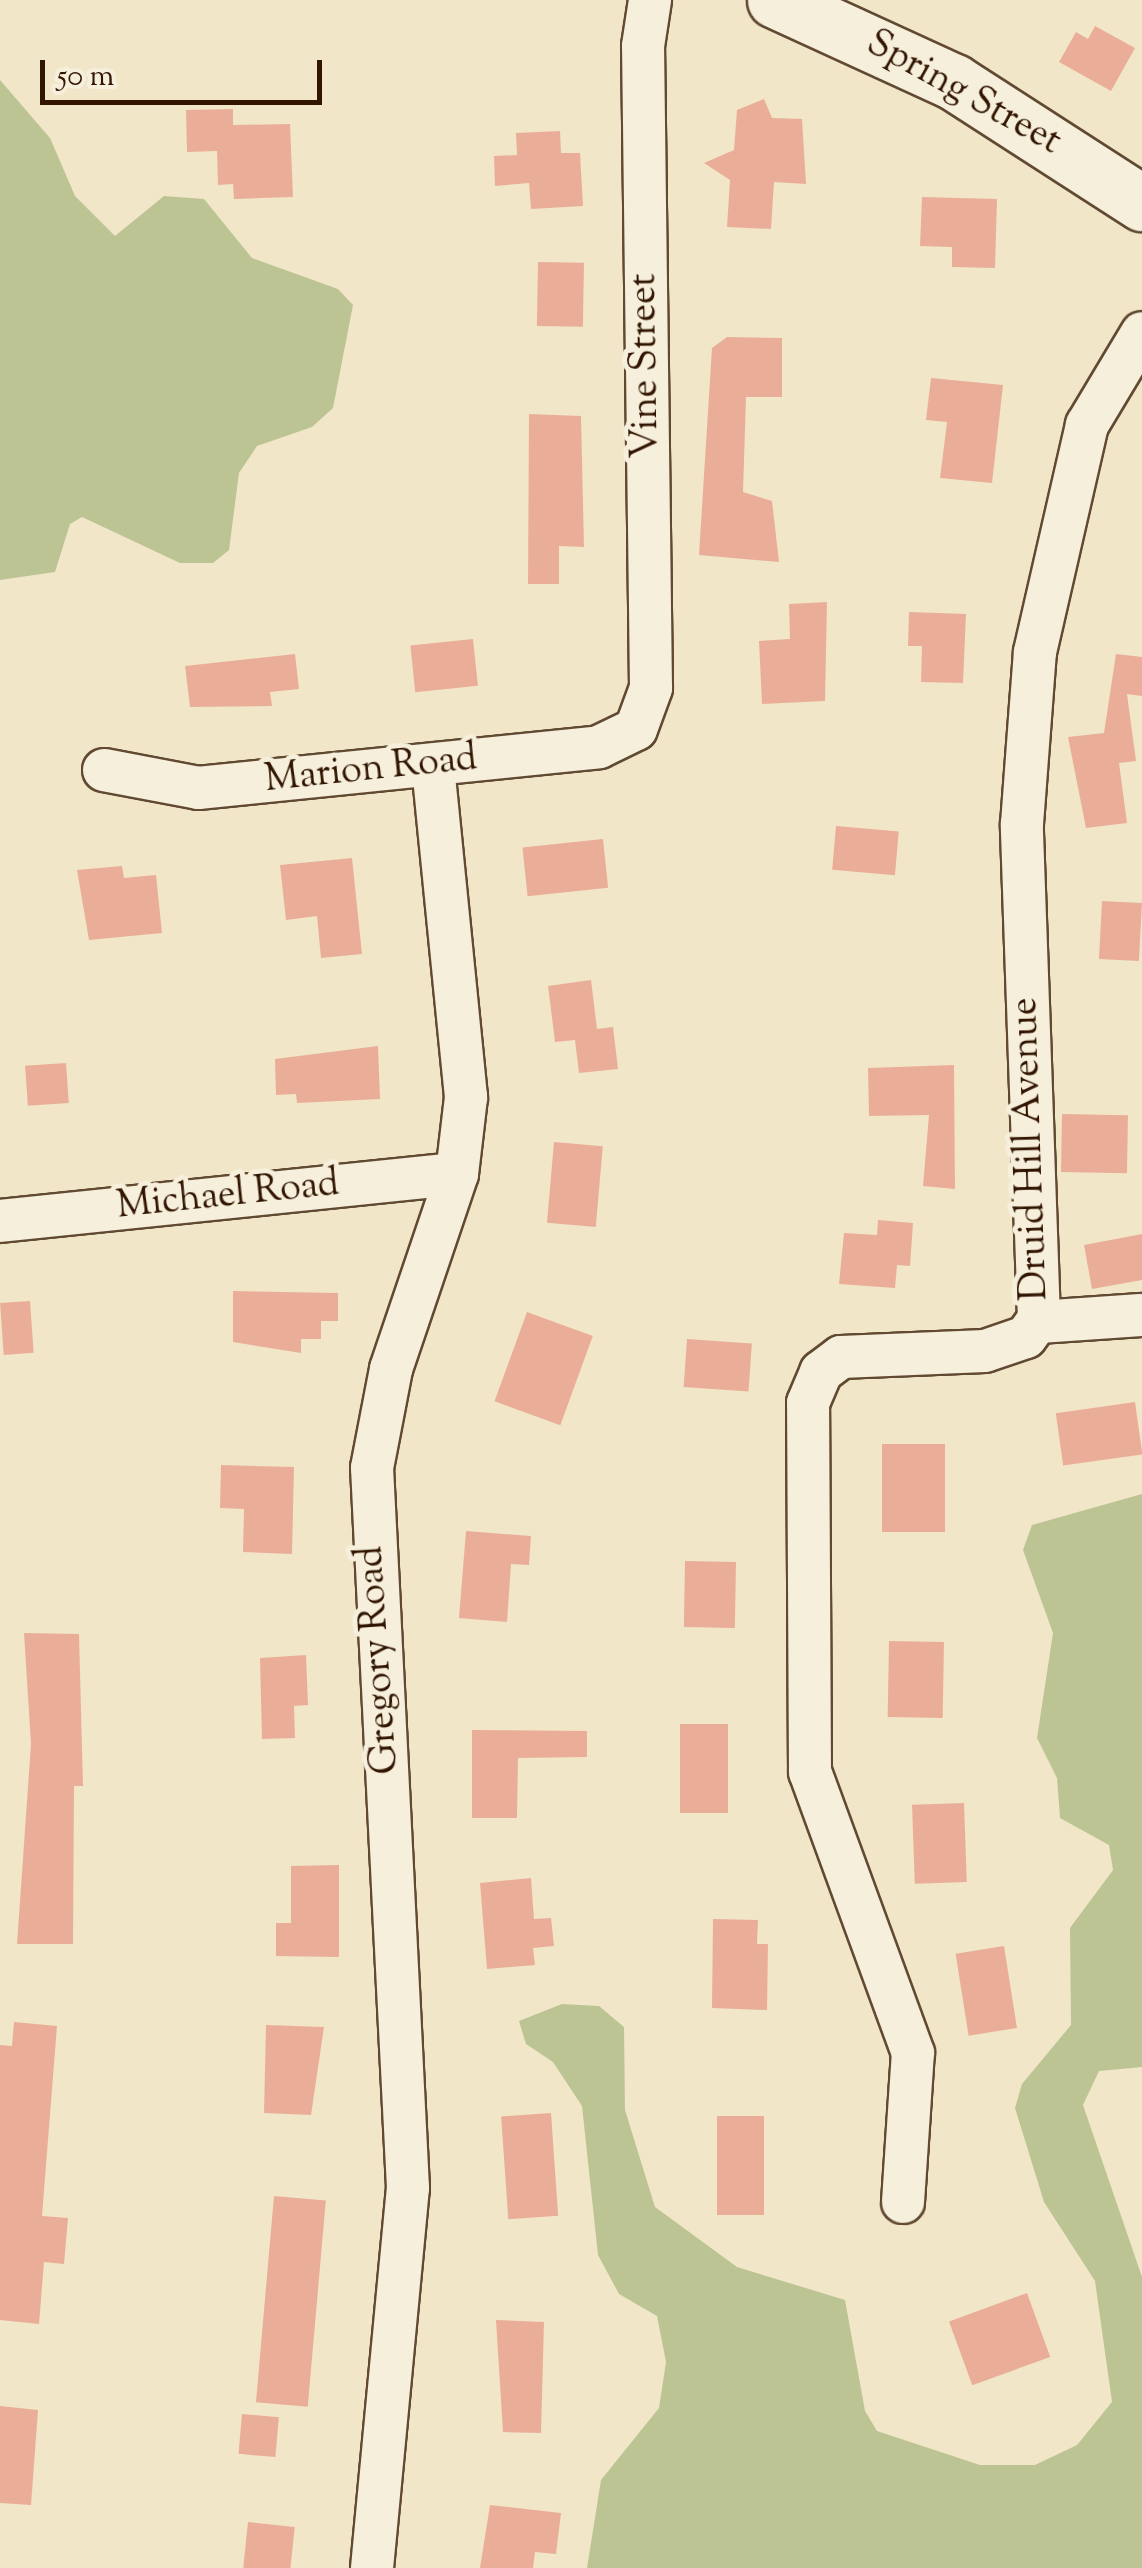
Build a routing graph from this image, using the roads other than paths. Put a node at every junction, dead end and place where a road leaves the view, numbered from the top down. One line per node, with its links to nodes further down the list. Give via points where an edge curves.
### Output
1 (650, 0): 5 (street, Vine Street, via 643,46 652,688)
2 (776, 0): 3 (street, Spring Street, via 954,82)
3 (1142, 203)
4 (1142, 333): 11 (street, Druid Hill Avenue, via 1087,425 1035,652 1022,843)
5 (636, 729): 6 (street, Marion Road, via 598,748)
6 (432, 764): 7 (street, Marion Road, via 184,789); 8 (street, Gregory Road, via 465,1048)
7 (104, 770)
8 (456, 1174): 9 (street, Michael Road); 13 (street, Gregory Road, via 391,1369 372,1468 408,2188)
9 (0, 1221)
10 (1142, 1315): 11 (street)
11 (1038, 1322): 12 (street, Druid Hill Avenue, via 1026,1336 985,1350 842,1357 810,1394 810,1772 913,2053)
12 (902, 2202)
13 (372, 2568)

